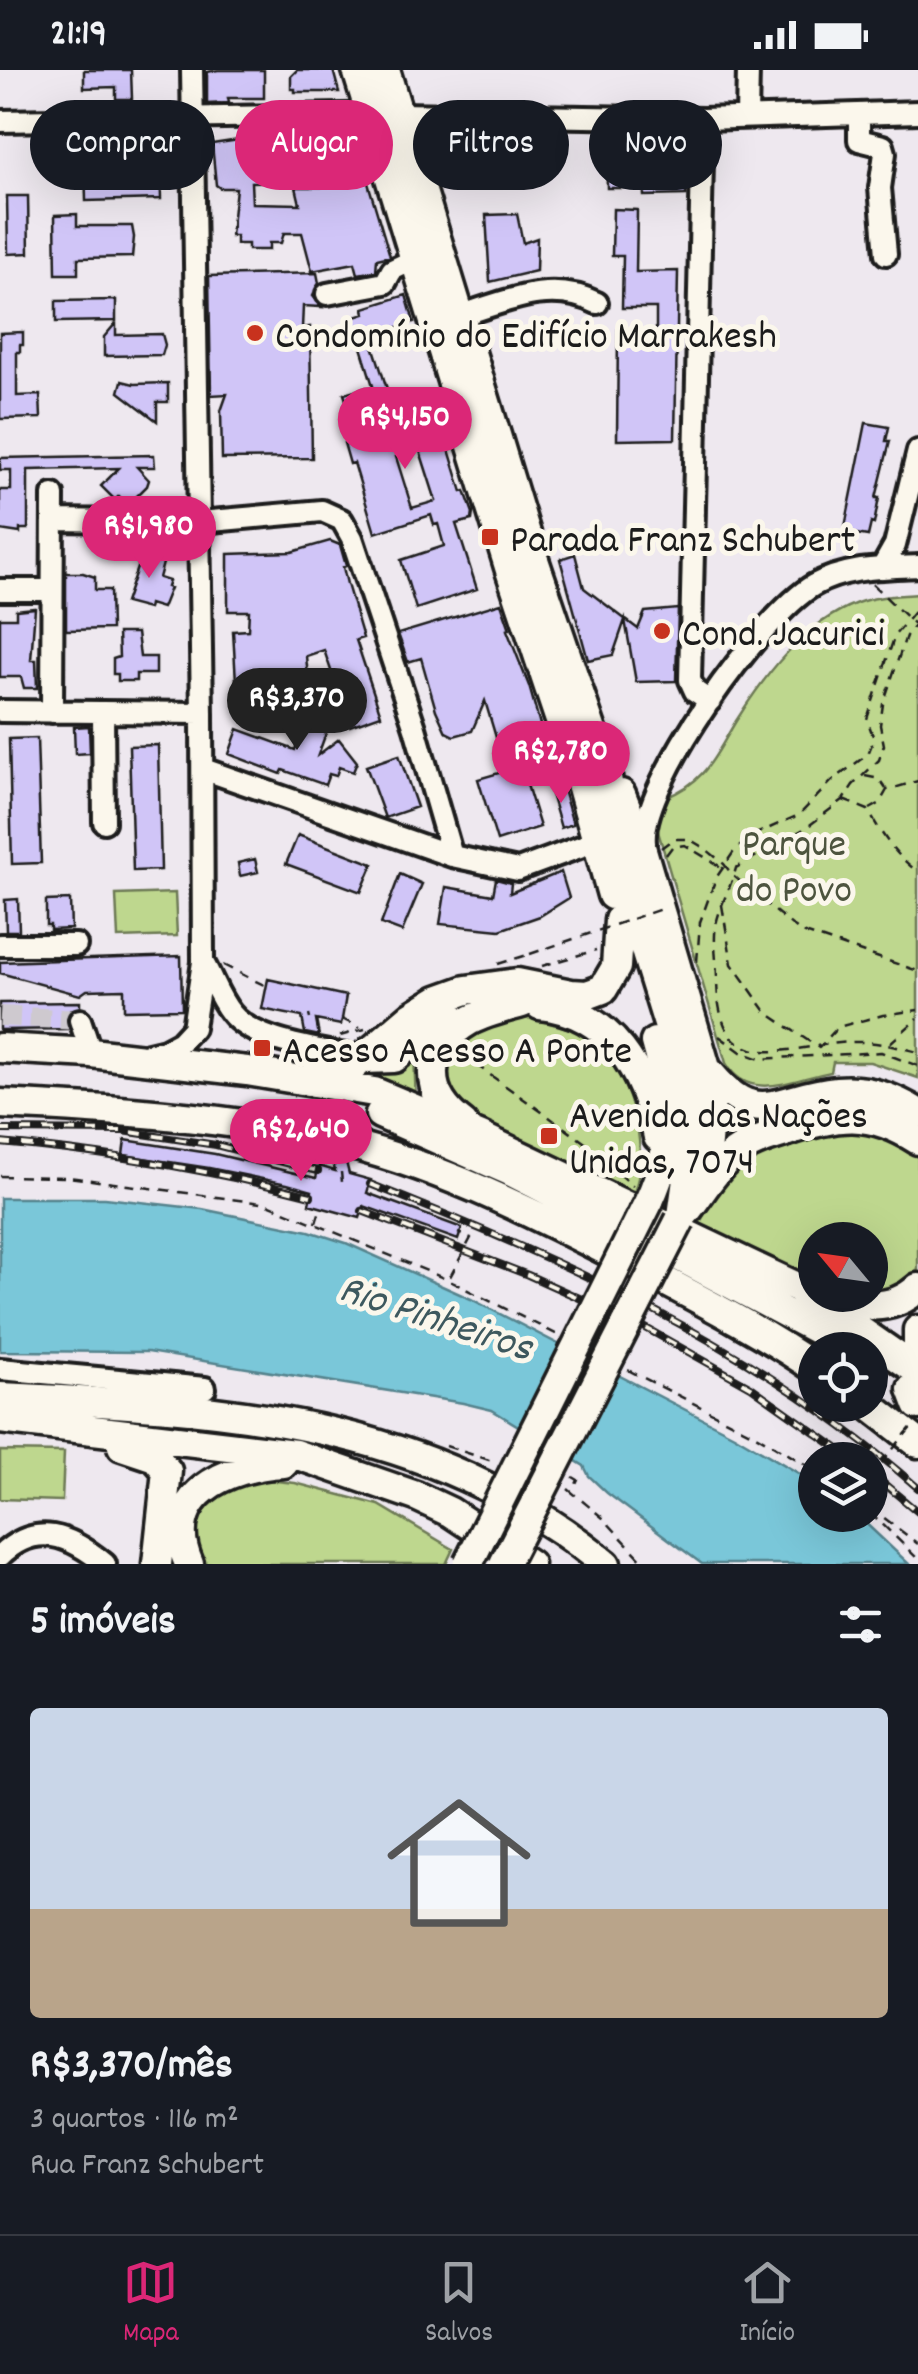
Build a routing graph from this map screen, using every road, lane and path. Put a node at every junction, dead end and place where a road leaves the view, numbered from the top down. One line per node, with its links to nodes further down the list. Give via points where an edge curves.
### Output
1 (192, 70): 5 (street)
2 (357, 70): 6 (highway)
3 (385, 70): 7 (highway)
4 (748, 70): 11 (street)
5 (192, 100)
6 (376, 100)
7 (385, 100)
8 (918, 112): 9 (street)
9 (859, 114): 11 (street); 21 (street, via 859,140 883,146 885,153 880,188)
10 (393, 115): 12 (street)
11 (748, 117): 13 (street)
12 (589, 118)
13 (722, 118)
14 (0, 121): 15 (street)
15 (30, 121)
16 (393, 136): 24 (highway)
17 (393, 147): 20 (highway)
18 (193, 190): 28 (street)
19 (701, 190): 38 (street, via 690,680)
20 (420, 253): 22 (street, via 384,283); 31 (highway); 52 (highway)
21 (886, 254)
22 (327, 294)
23 (597, 303): 24 (street, via 543,291)
24 (462, 315): 31 (highway)
25 (918, 451): 30 (street, via 895,545)
26 (53, 495): 27 (street)
27 (52, 520): 28 (street); 33 (street)
28 (200, 522): 42 (street); 54 (street, via 322,511 342,520)
29 (918, 566): 30 (street)
30 (882, 568): 38 (street, via 854,570 795,598)
31 (531, 571): 44 (highway); 87 (highway, via 662,1043)
32 (0, 590): 33 (street)
33 (51, 590): 40 (street)
34 (878, 590): 36 (path)
35 (918, 607): 36 (path)
36 (908, 618): 37 (path); 55 (path, via 868,718 874,739 868,754 799,815 756,834)
37 (917, 625): 45 (path, via 906,636 883,704 880,760)
38 (710, 701): 56 (street, via 649,808)
39 (0, 711): 40 (street)
40 (52, 712): 41 (street)
41 (103, 713): 42 (street); 50 (street)
42 (202, 713): 43 (street)
43 (202, 769): 54 (street); 64 (street)
44 (606, 772): 56 (highway, via 625,800); 89 (highway); 102 (highway, via 630,900 688,1089 692,1151)
45 (864, 776): 47 (path, via 879,779); 48 (path)
46 (918, 781): 47 (path)
47 (887, 790): 49 (path)
48 (842, 800): 49 (path); 58 (path, via 736,868)
49 (868, 810): 57 (path)
50 (104, 822)
51 (674, 838): 55 (path, via 689,839)
52 (596, 840): 54 (street, via 518,870); 61 (highway)
53 (686, 844): 55 (path)
54 (452, 856)
55 (723, 866): 58 (path); 67 (path, via 700,922)
56 (647, 868): 89 (highway)
57 (918, 872)
58 (734, 877): 59 (path); 68 (path, via 799,930)
59 (722, 903): 81 (path, via 732,964 767,1014); 81 (path, via 715,929 725,1030 764,1052)
60 (661, 910): 65 (path, bridge)
61 (618, 932): 66 (path); 85 (highway, via 612,978 595,993 517,983 466,990 412,1016); 87 (highway)
62 (76, 944): 63 (street)
63 (0, 945)
64 (212, 963): 69 (path); 70 (path); 84 (street, via 188,1036 165,1050); 85 (street, via 221,999 246,1028)
65 (493, 966)
66 (544, 966)
67 (697, 969)
68 (918, 971)
69 (228, 979)
70 (266, 986)
71 (522, 1003): 78 (highway, via 471,1020); 85 (highway, via 467,1004 445,1012 394,1058); 100 (highway, via 591,1021 624,1050 658,1135)
72 (918, 1010): 81 (path, via 838,1028)
73 (918, 1018): 79 (path)
74 (80, 1020): 83 (street)
75 (372, 1027): 77 (path)
76 (718, 1036): 86 (path, via 760,1060 880,1052)
77 (329, 1040)
78 (444, 1042): 95 (highway, via 433,1070 436,1094); 100 (path)
79 (889, 1044): 81 (path); 82 (path)
80 (0, 1048): 83 (highway)
81 (819, 1048)
82 (918, 1052)
83 (92, 1053): 84 (highway)
84 (127, 1058): 88 (highway)
85 (364, 1059): 88 (highway, via 338,1072)
86 (918, 1066)
87 (663, 1070): 100 (highway, via 670,1132)
88 (247, 1071): 90 (highway)
89 (701, 1071): 92 (highway, via 728,1095 758,1106 852,1090); 102 (highway, via 711,1100 708,1144)
90 (305, 1083): 95 (highway, via 374,1092); 112 (highway, via 510,1171)
91 (0, 1104): 109 (highway, via 179,1116 384,1154 522,1208)
92 (918, 1113)
93 (742, 1120): 94 (highway, via 849,1103 878,1106)
94 (918, 1125)
95 (481, 1137): 106 (highway)
96 (918, 1140): 102 (highway, via 885,1122 853,1116 805,1125 732,1156)
97 (341, 1172): 99 (path, bridge)
98 (0, 1176): 103 (path, via 69,1177 268,1204)
99 (342, 1182)
100 (655, 1188): 143 (highway, bridge)
101 (321, 1207): 103 (path)
102 (681, 1218): 144 (highway, bridge)
103 (315, 1224): 105 (path)
104 (458, 1232): 105 (path, via 471,1238)
105 (448, 1280): 113 (path)
106 (798, 1286)
107 (918, 1288): 108 (highway)
108 (888, 1304)
109 (710, 1306): 114 (highway, via 746,1312); 116 (highway)
110 (832, 1312): 121 (highway)
111 (918, 1330): 115 (highway)
112 (822, 1332)
113 (567, 1340)
114 (798, 1340)
115 (918, 1348)
116 (798, 1358)
117 (618, 1365): 130 (path)
118 (0, 1369): 120 (street)
119 (888, 1371): 121 (highway)
120 (205, 1388)
121 (917, 1390)
122 (0, 1397): 146 (highway, via 236,1414 372,1440 526,1505)
123 (888, 1398): 126 (highway)
124 (0, 1419): 127 (highway)
125 (888, 1420): 128 (highway)
126 (918, 1420): 129 (path, bridge)
127 (44, 1424): 131 (highway); 140 (highway, via 145,1452 164,1464 168,1482)
128 (918, 1443)
129 (888, 1456)
130 (798, 1460)
131 (321, 1461): 134 (highway, via 229,1472 195,1497); 145 (highway, via 450,1512)
132 (573, 1491): 147 (path)
133 (888, 1523): 136 (path)
134 (180, 1528): 141 (highway); 142 (highway)
135 (888, 1528): 138 (path)
136 (918, 1544)
137 (0, 1556): 139 (street, via 34,1534 52,1535)
138 (918, 1559)
139 (105, 1564)
140 (157, 1564)
141 (172, 1564)
142 (189, 1564)
143 (468, 1564)
144 (504, 1564)
145 (529, 1564)
146 (606, 1564)
147 (646, 1564)

